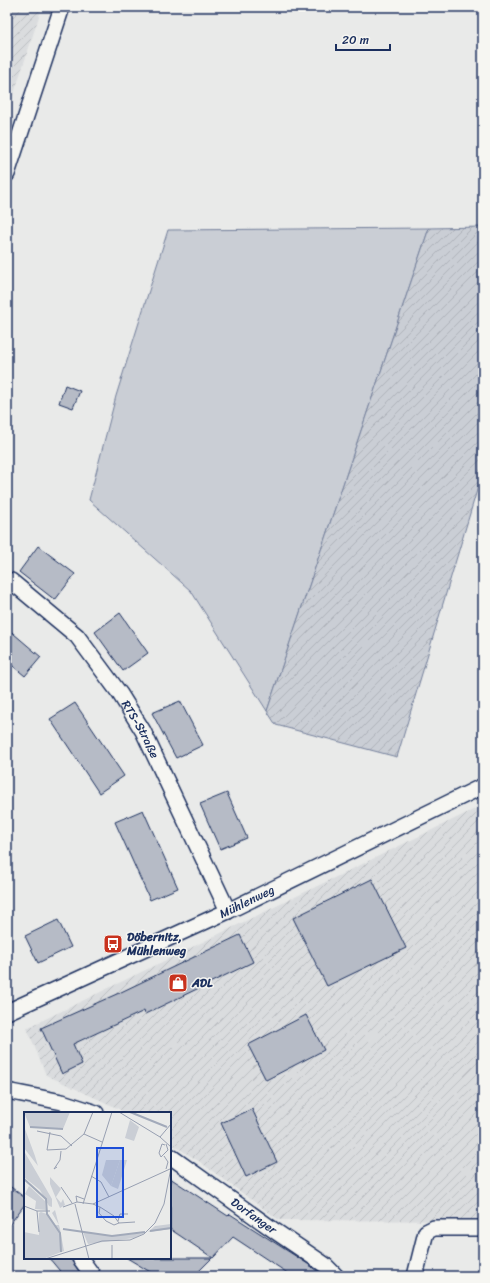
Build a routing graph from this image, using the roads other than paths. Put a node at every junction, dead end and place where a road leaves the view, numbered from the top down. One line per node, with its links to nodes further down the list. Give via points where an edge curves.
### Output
1 (62, 7): 2 (street)
2 (7, 174)
3 (7, 580): 5 (street, RTS-Straße, via 77,636 120,694 144,731)
4 (483, 786): 5 (street, Mühlenweg)
5 (228, 911): 6 (street, Mühlenweg)
6 (7, 1012)
7 (7, 1091): 8 (street)
8 (60, 1108): 9 (street)
9 (89, 1112)
10 (171, 1157): 14 (street, Dorfanger, via 325,1265)
11 (483, 1228): 15 (street, via 434,1228 426,1232)
12 (81, 1259): 13 (street)
13 (93, 1276)
14 (336, 1276)
15 (415, 1276)

